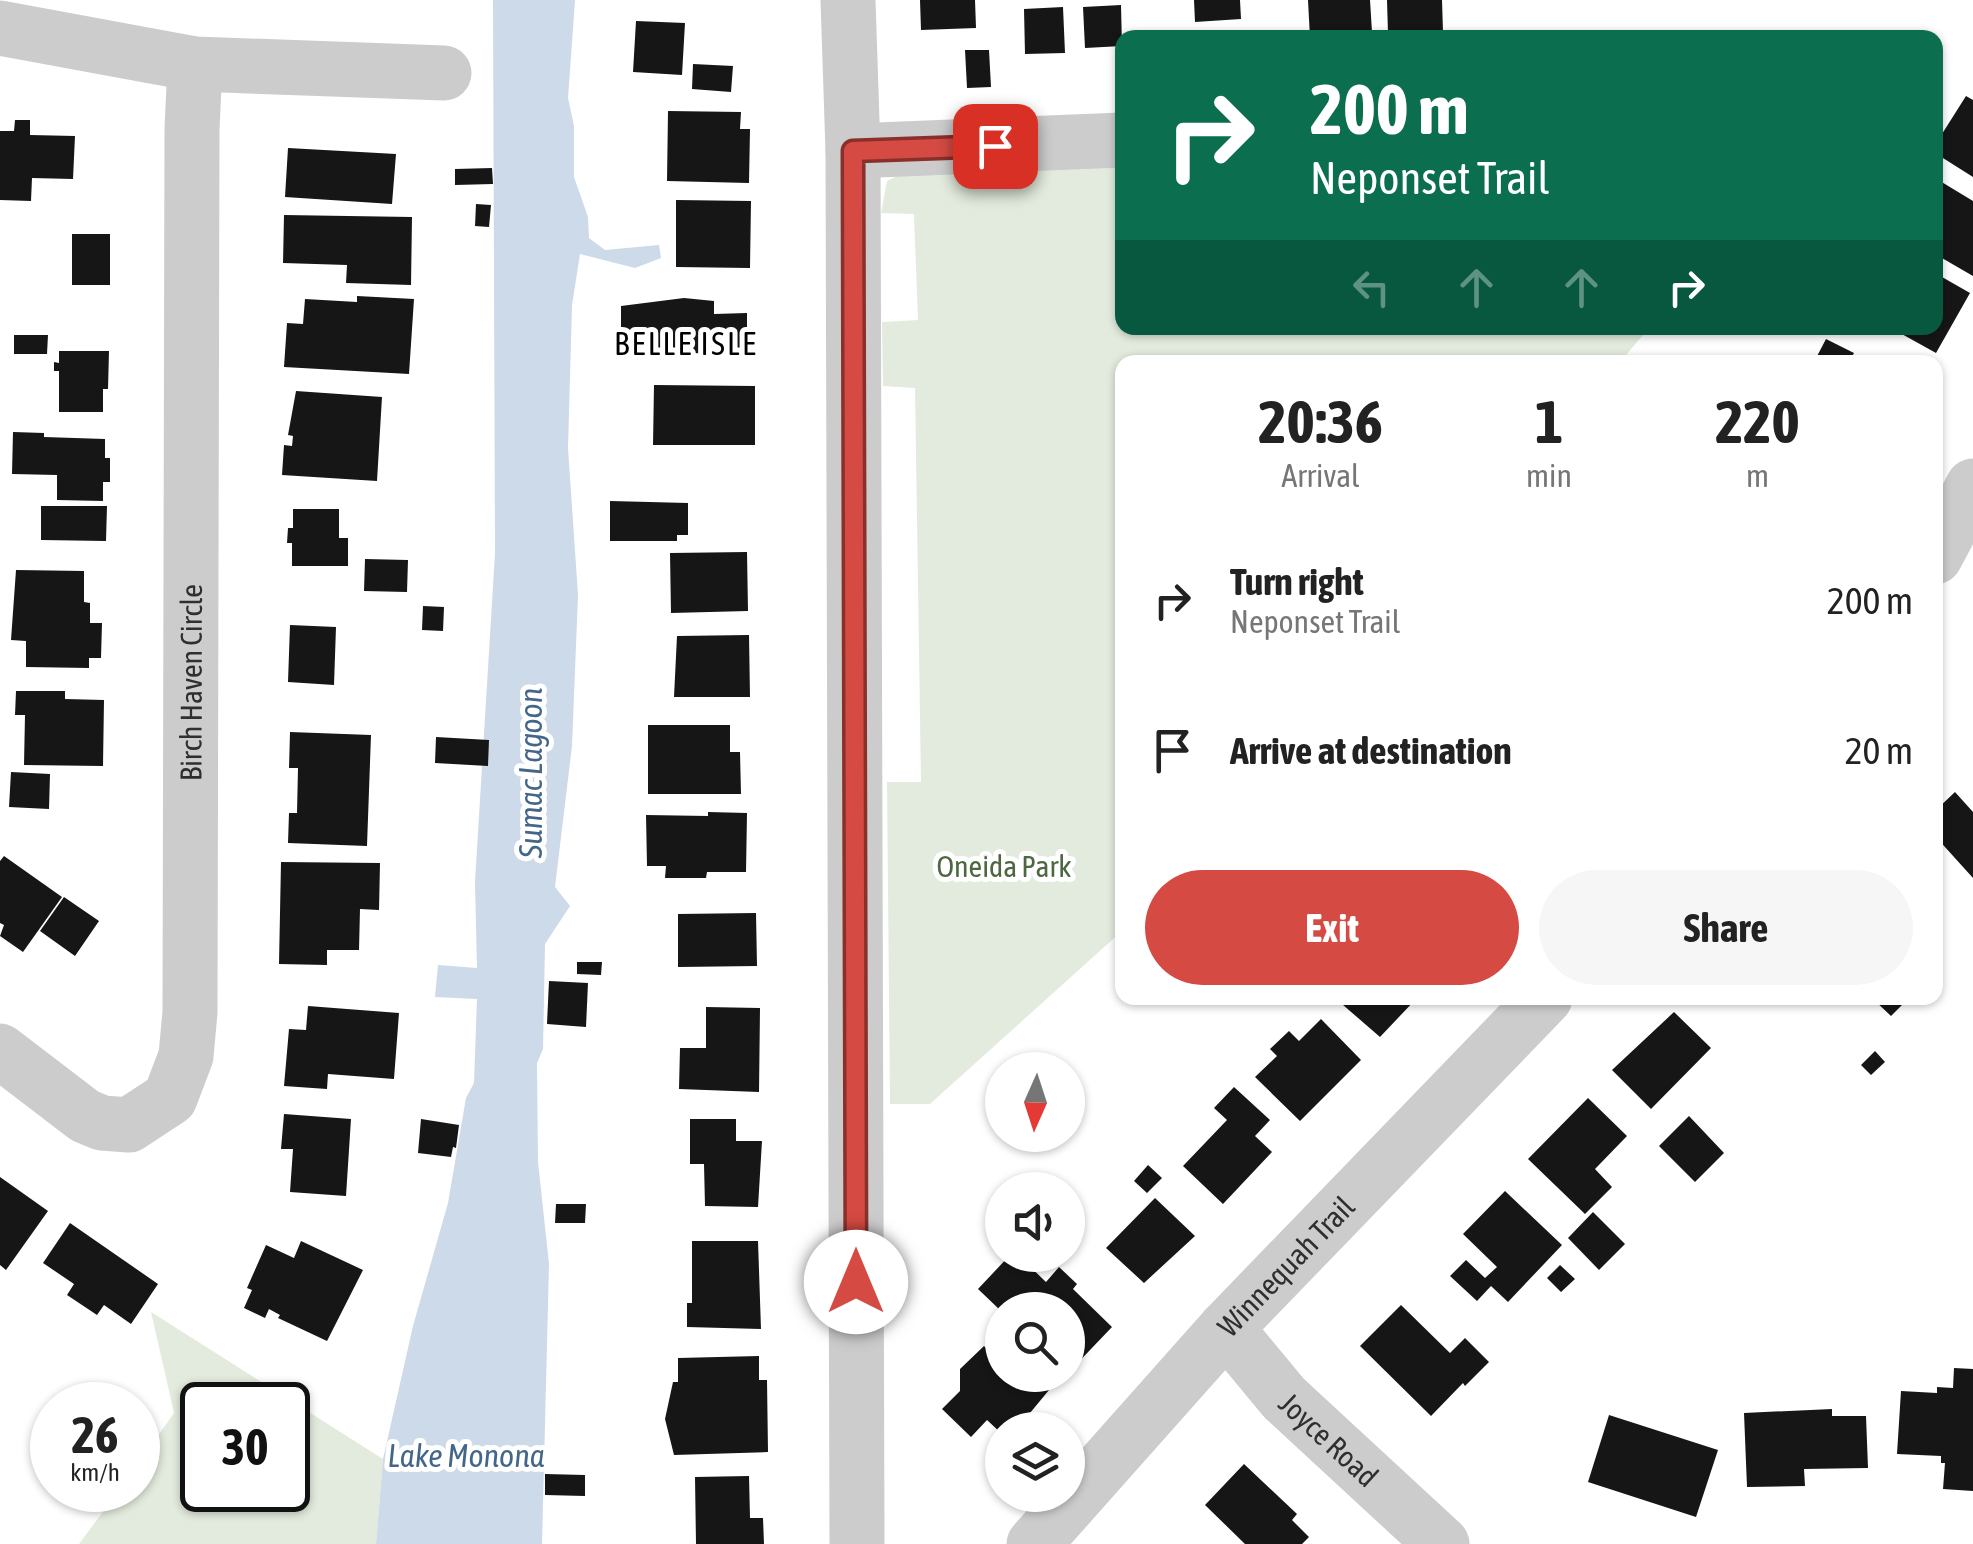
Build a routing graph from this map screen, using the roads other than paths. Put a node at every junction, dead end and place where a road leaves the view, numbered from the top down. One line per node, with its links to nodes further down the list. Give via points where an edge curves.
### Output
1 (848, 0): 6 (street)
2 (0, 28): 3 (street)
3 (195, 64): 4 (street); 10 (street, Birch Haven Circle, via 186,1056 170,1098 129,1125 85,1116)
4 (444, 73)
5 (1115, 140): 6 (street)
6 (853, 151): 12 (street)
7 (1973, 486): 8 (street)
8 (1943, 542)
9 (1538, 1005): 11 (street, Winnequah Trail)
10 (0, 1052)
11 (1226, 1328): 13 (street, Winnequah Trail); 14 (street, Joyce Road, via 1284,1398)
12 (858, 1544)
13 (1034, 1544)
14 (1442, 1544)

